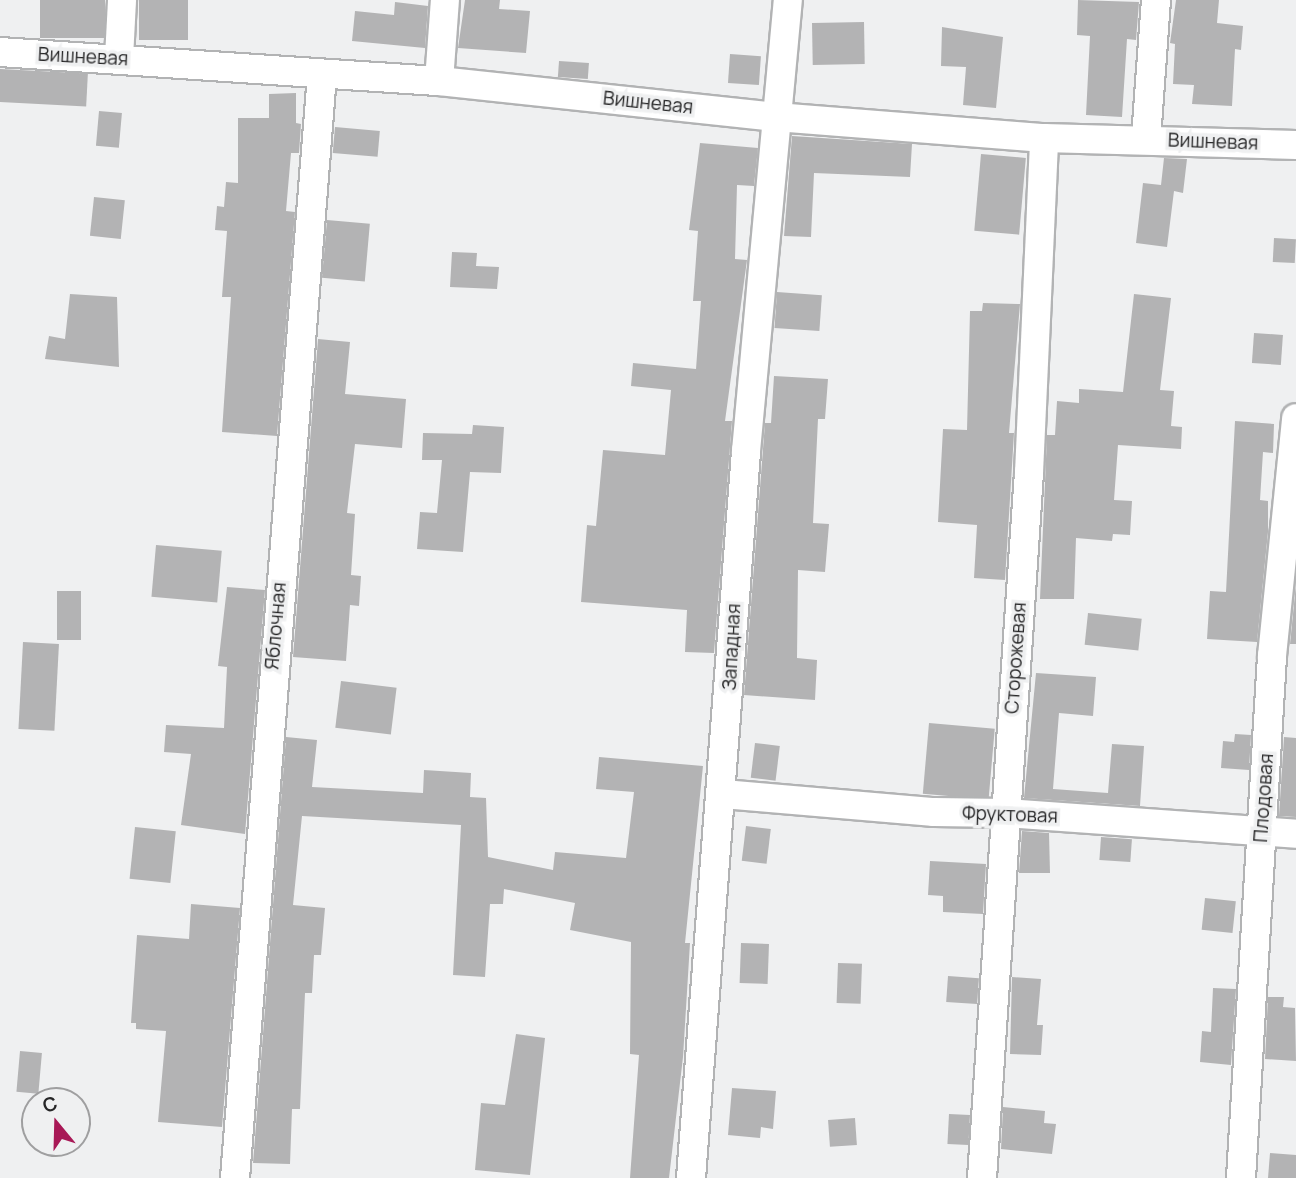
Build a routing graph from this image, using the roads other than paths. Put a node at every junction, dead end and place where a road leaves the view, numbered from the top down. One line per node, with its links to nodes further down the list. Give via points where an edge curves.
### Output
1 (122, 0): 6 (street)
2 (445, 0): 8 (street)
3 (788, 0): 9 (street, Западная)
4 (1156, 0): 11 (street)
5 (0, 52): 6 (street, Вишневая)
6 (119, 58): 7 (street, Вишневая)
7 (322, 75): 8 (street, Вишневая); 18 (street, Яблочная)
8 (439, 82): 9 (street, Вишневая)
9 (776, 117): 10 (street, Вишневая); 14 (street, Западная, via 746,451)
10 (1044, 138): 11 (street, Вишневая); 15 (street, Сторожевая, via 1029,473)
11 (1146, 139): 12 (street, Вишневая)
12 (1296, 145)
13 (1296, 418): 16 (street, Плодовая, via 1272,656)
14 (723, 794): 15 (street, Фруктовая, via 934,812); 19 (street, Западная)
15 (1006, 813): 16 (street, Фруктовая); 20 (street, Сторожевая)
16 (1263, 831): 17 (street, Фруктовая); 21 (street, Плодовая)
17 (1296, 834)
18 (235, 1178)
19 (691, 1178)
20 (982, 1178)
21 (1241, 1178)

